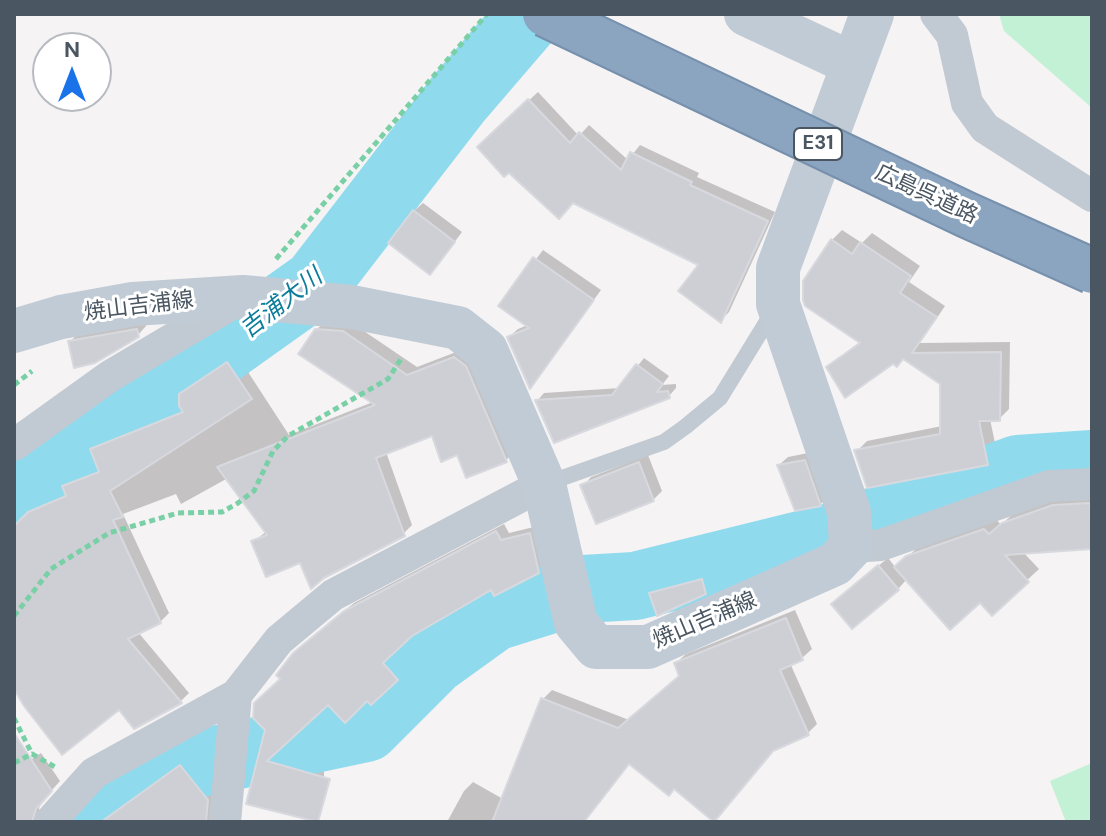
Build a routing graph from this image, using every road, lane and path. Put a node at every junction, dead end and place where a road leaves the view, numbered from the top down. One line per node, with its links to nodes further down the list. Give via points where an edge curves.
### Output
1 (487, 14): 9 (path)
2 (545, 14): 8 (highway, 広島呉道路 / E31, bridge)
3 (746, 14): 6 (main road)
4 (872, 14): 6 (main road)
5 (936, 14): 7 (street, via 952,35 967,103 985,128)
6 (853, 64): 10 (main road, via 778,268)
7 (1092, 196)
8 (1092, 271)
9 (251, 298): 11 (main road, 焼山吉浦線, via 352,307); 12 (main road, 焼山吉浦線, via 133,304); 13 (street, via 110,376)
10 (778, 304): 14 (lane, via 720,398 685,427 664,442); 16 (main road)
11 (424, 321): 14 (main road, 焼山吉浦線, via 458,328 486,350); 17 (path, via 388,379 288,436 273,451 254,491 238,503 222,512 178,513 109,533 51,569)
12 (14, 331)
13 (14, 445)
14 (544, 484): 16 (main road, 焼山吉浦線, via 576,623 596,647 648,647 835,564); 18 (street, via 333,595 279,640)
15 (1092, 484): 16 (street, via 1049,486 881,545)
16 (850, 533)
17 (14, 616)
18 (236, 695): 21 (street, via 94,773); 22 (street)
19 (14, 718): 20 (path)
20 (32, 754)
21 (50, 822)
22 (225, 822)

